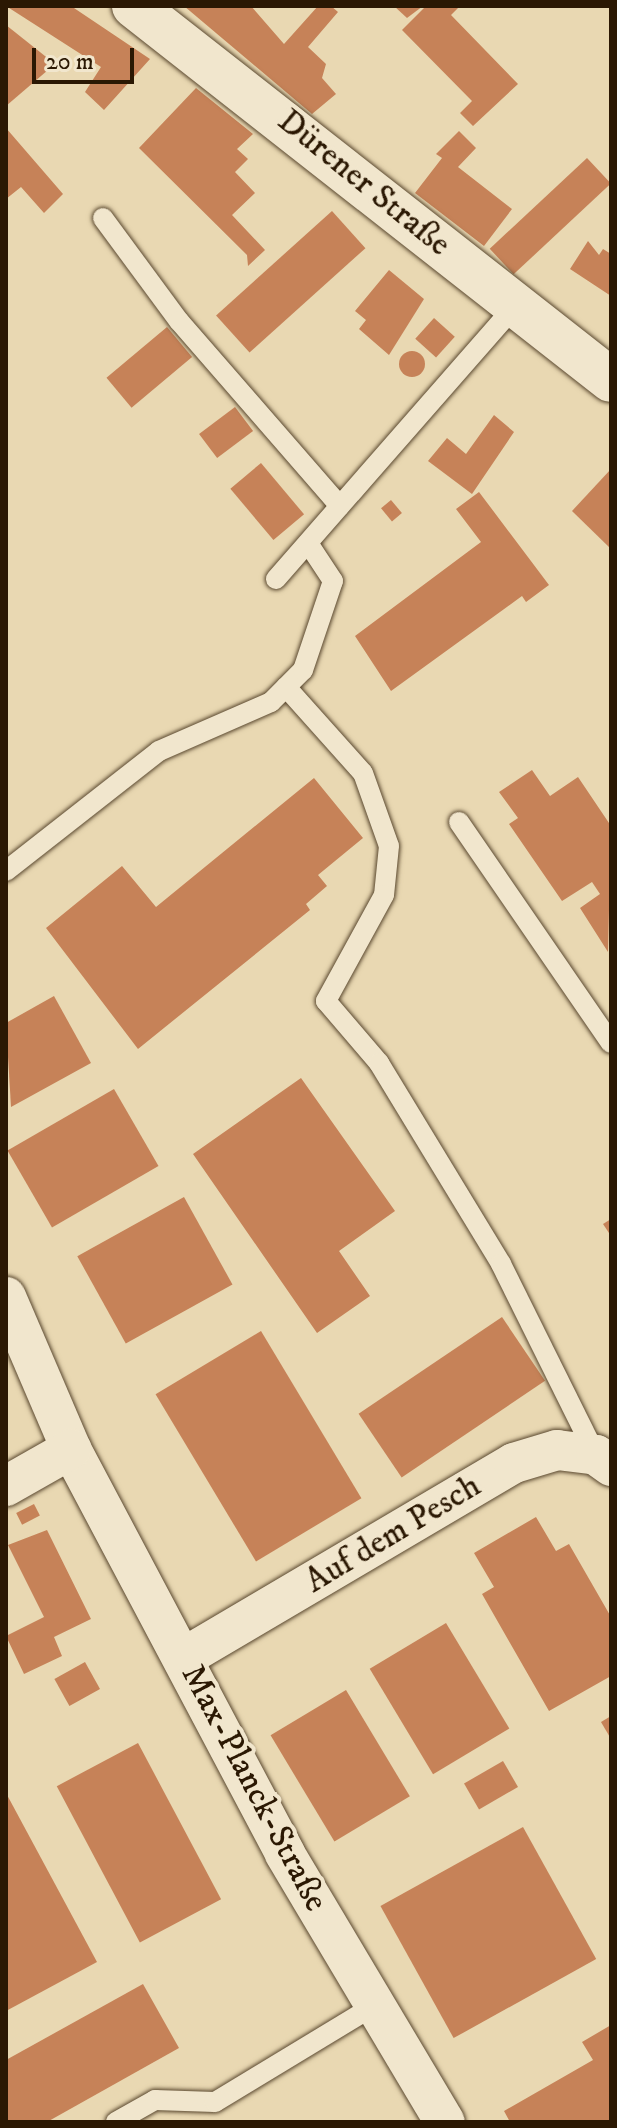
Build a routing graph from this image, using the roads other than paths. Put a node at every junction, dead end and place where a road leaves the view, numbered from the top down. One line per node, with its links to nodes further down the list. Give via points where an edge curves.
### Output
1 (134, 6): 3 (street, Dürener Straße)
2 (103, 218): 5 (lane, via 179,321)
3 (516, 305): 4 (street, Dürener Straße); 5 (lane)
4 (611, 380)
5 (340, 506): 6 (lane)
6 (308, 543): 7 (lane); 8 (lane, via 333,581 303,670)
7 (276, 579)
8 (286, 687): 10 (lane, via 271,702 159,751); 14 (lane, via 363,773 389,846 384,895 326,1001 379,1063 501,1264)
9 (459, 822): 11 (lane)
10 (6, 871)
11 (611, 1043)
12 (6, 1297): 13 (street, Max-Planck-Straße)
13 (71, 1449): 15 (street); 16 (street, Max-Planck-Straße)
14 (603, 1460): 16 (street, Auf dem Pesch, via 557,1450 514,1463)
15 (6, 1486)
16 (183, 1658): 17 (street, Max-Planck-Straße, via 285,1854)
17 (375, 2005): 18 (lane, via 215,2102 155,2100); 19 (street, Max-Planck-Straße)
18 (116, 2122)
19 (445, 2122)

